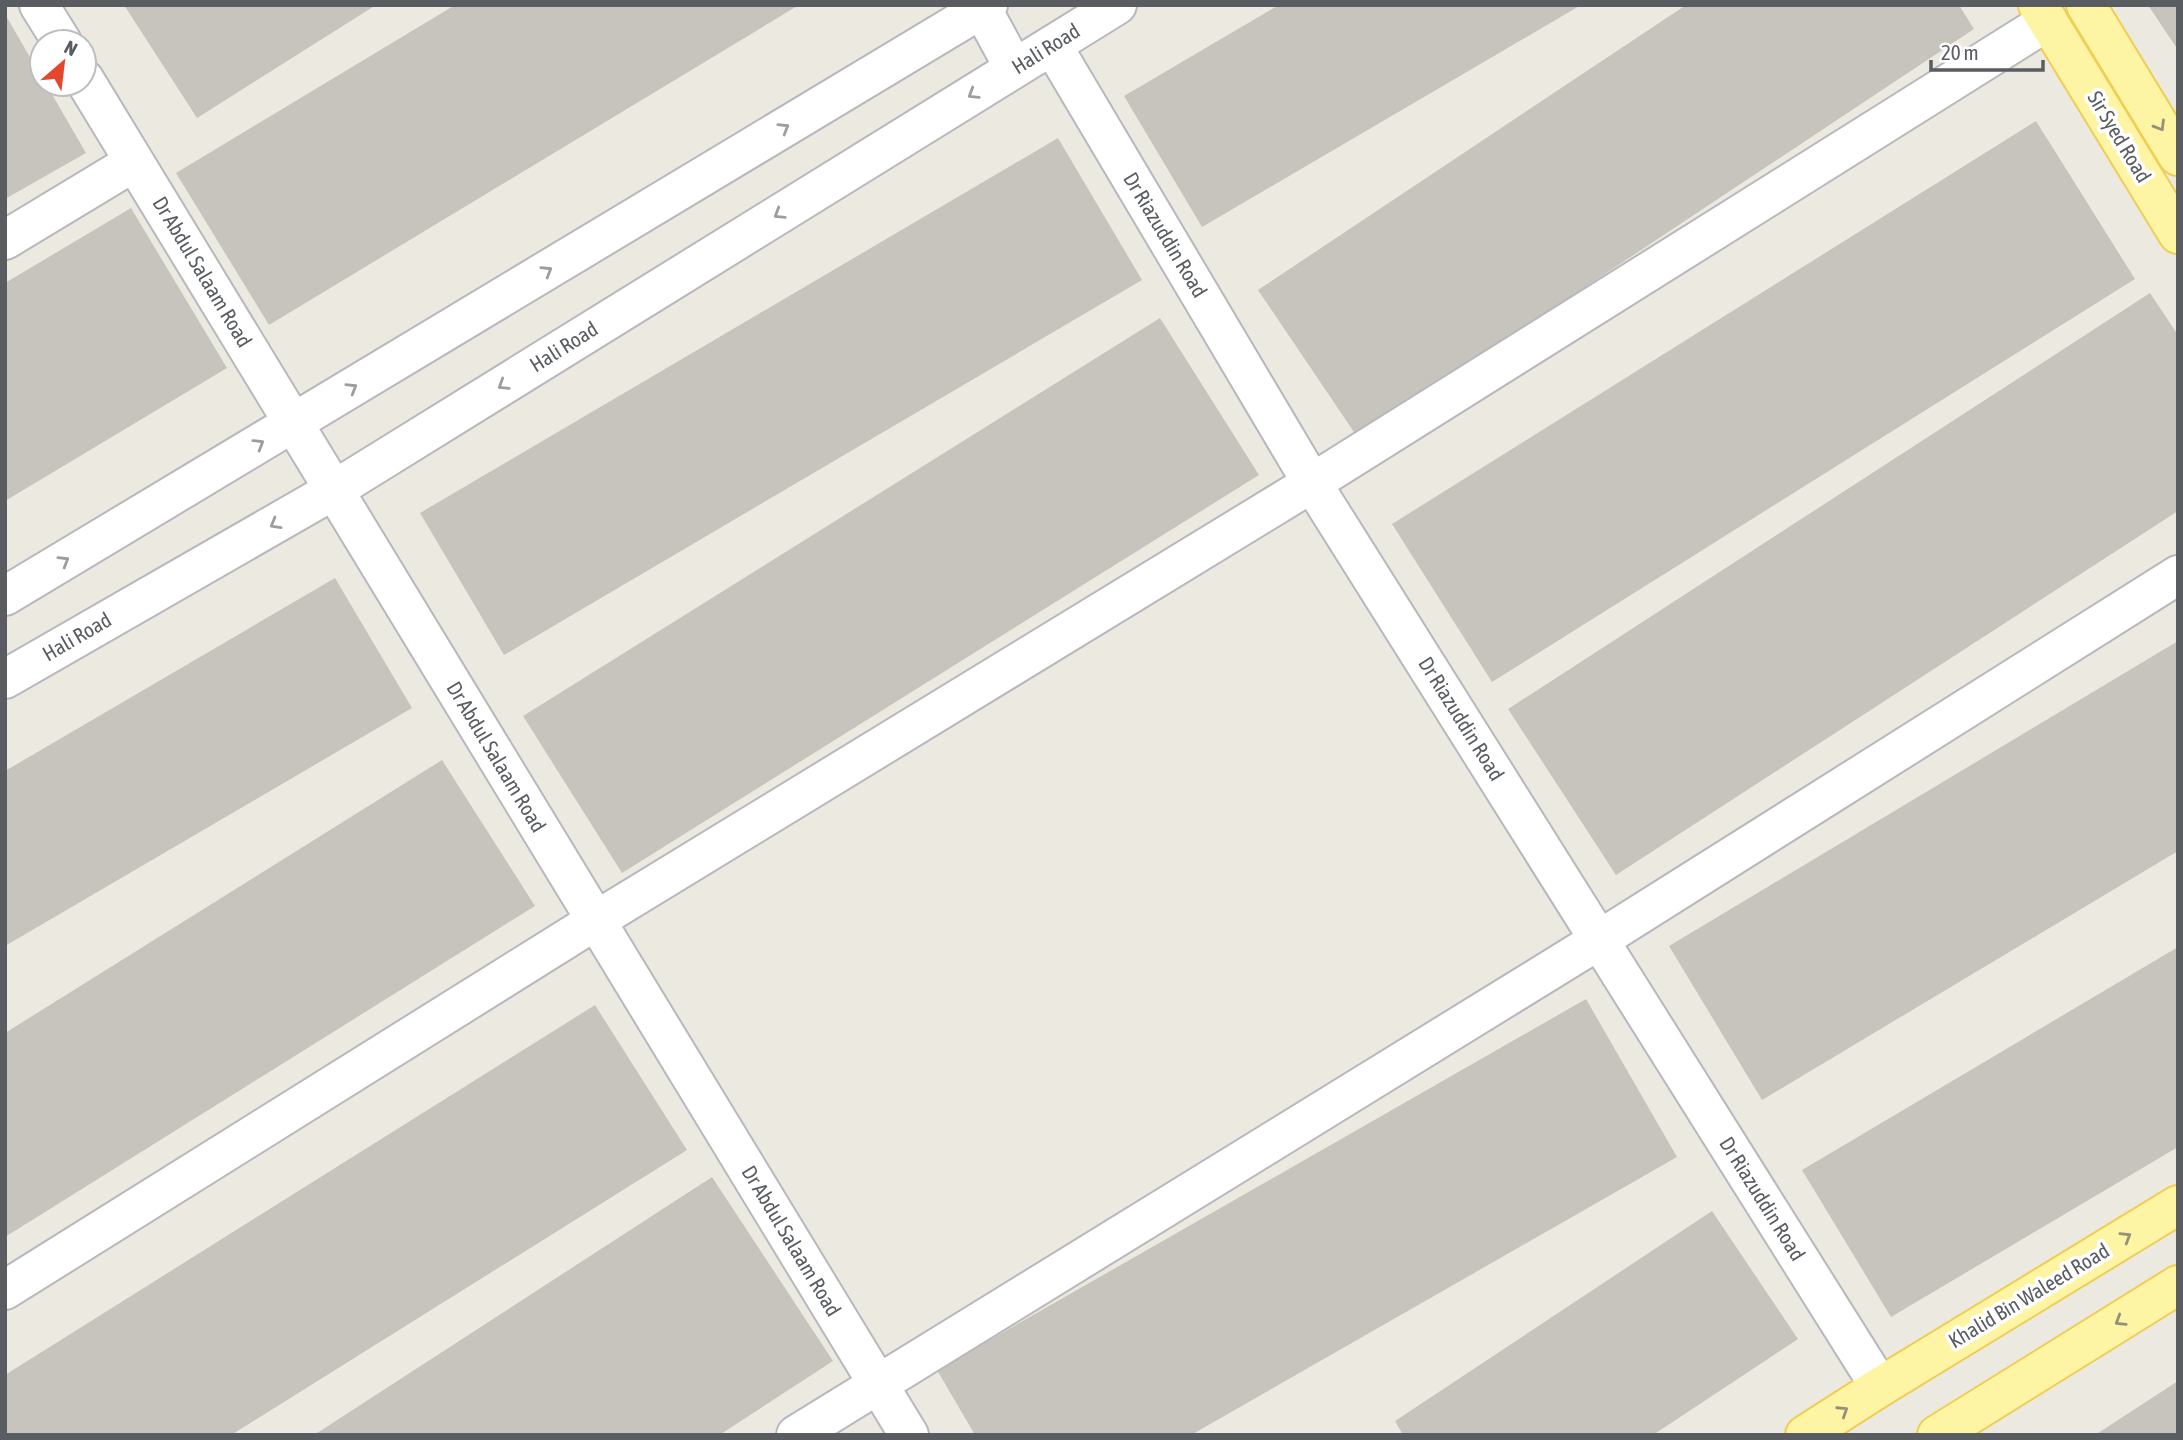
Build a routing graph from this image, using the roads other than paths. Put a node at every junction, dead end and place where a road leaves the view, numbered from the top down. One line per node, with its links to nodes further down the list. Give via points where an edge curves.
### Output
1 (39, 5): 7 (street)
2 (1117, 5): 6 (street, Hali Road)
3 (2086, 5): 9 (main road, Sir Syed Road)
4 (985, 7): 8 (street); 16 (street, one-way to 4)
5 (2043, 13): 11 (main road, Sir Syed Road); 17 (street)
6 (1061, 27): 8 (street, Hali Road); 17 (street, Dr Riazuddin Road)
7 (53, 28)
8 (1014, 68): 18 (street, Hali Road, one-way to 18)
9 (2139, 92): 11 (main road); 12 (main road, Sir Syed Road, one-way to 12)
10 (95, 98): 13 (street, Dr Abdul Salaam Road)
11 (2104, 112): 14 (main road, Sir Syed Road)
12 (2178, 156)
13 (134, 162): 15 (street); 16 (street, Dr Abdul Salaam Road)
14 (2178, 234)
15 (5, 240)
16 (294, 424): 18 (street, Dr Abdul Salaam Road); 20 (street, one-way to 16)
17 (1312, 483): 22 (street); 23 (street, Dr Riazuddin Road)
18 (334, 490): 21 (street, Hali Road, one-way to 21); 22 (street, Dr Abdul Salaam Road)
19 (2178, 576): 23 (street)
20 (5, 596)
21 (5, 679)
22 (595, 921): 26 (street); 27 (street, Dr Abdul Salaam Road)
23 (1599, 940): 27 (street); 28 (street, Dr Riazuddin Road)
24 (2178, 1205): 28 (main road, Khalid Bin Waleed Road, one-way to 24)
25 (2178, 1285): 32 (main road, one-way to 32)
26 (5, 1290)
27 (878, 1384): 29 (street); 30 (street, Dr Abdul Salaam Road)
28 (1880, 1387): 31 (main road, Khalid Bin Waleed Road, one-way to 28)
29 (796, 1435)
30 (909, 1435)
31 (1805, 1435)
32 (1937, 1435)

